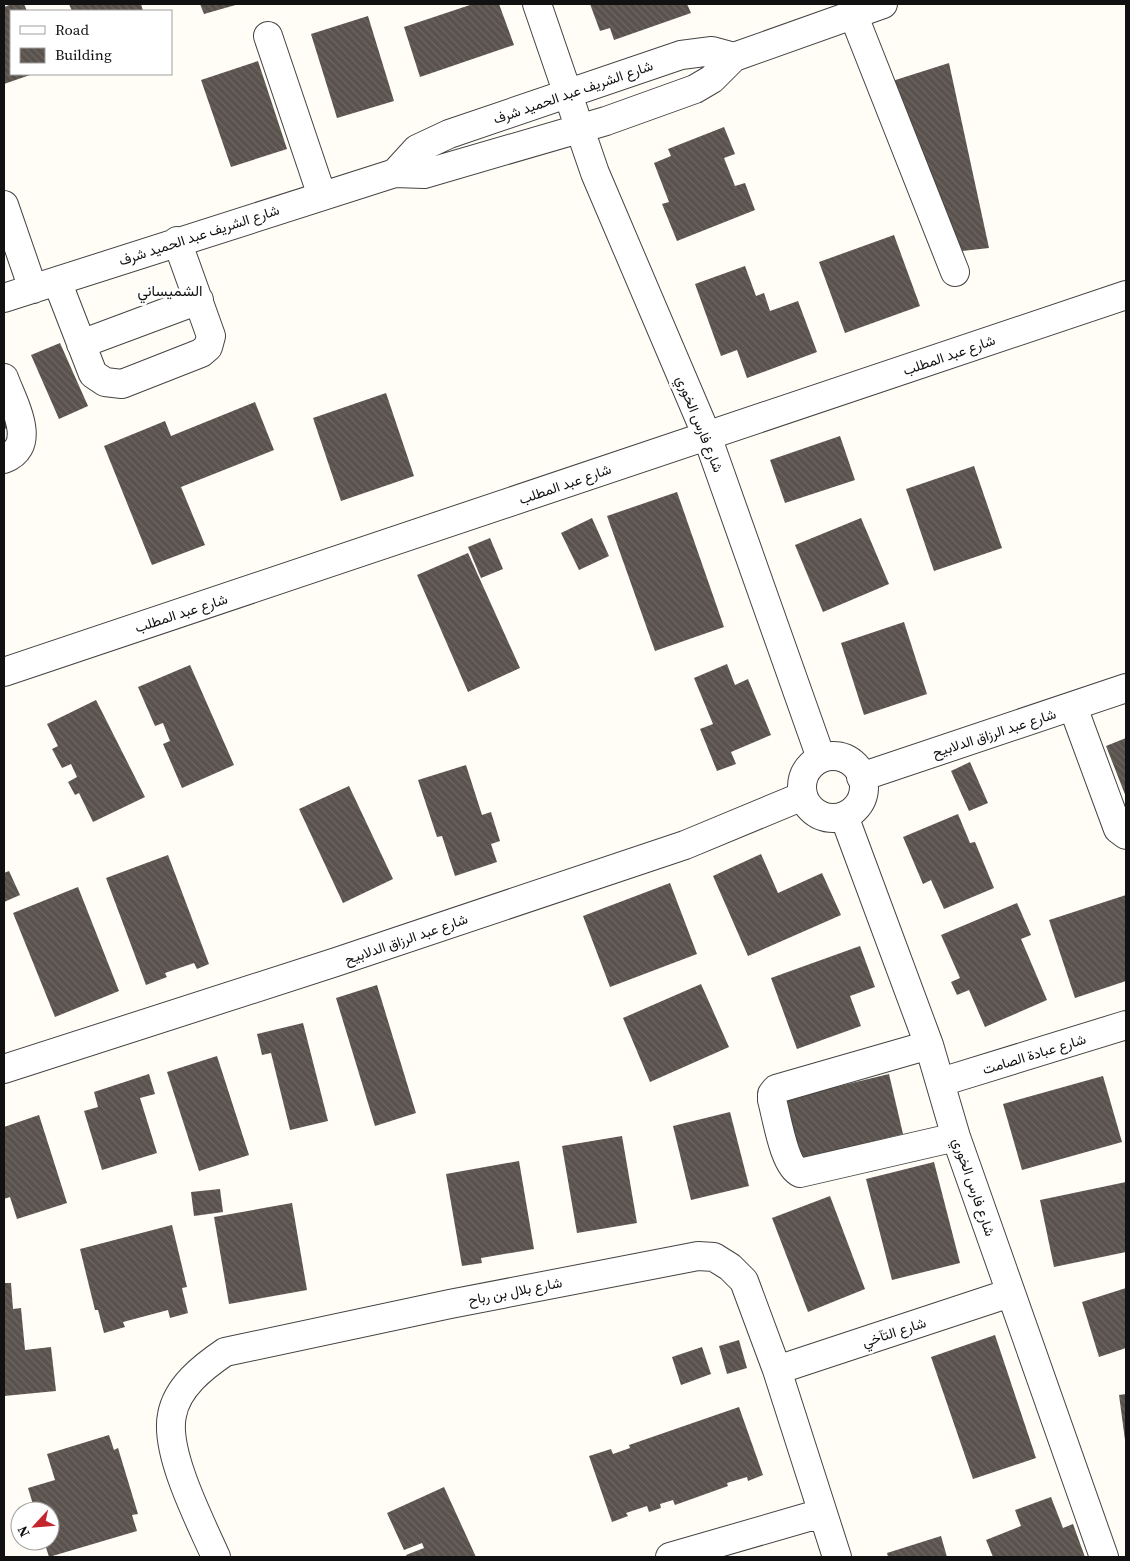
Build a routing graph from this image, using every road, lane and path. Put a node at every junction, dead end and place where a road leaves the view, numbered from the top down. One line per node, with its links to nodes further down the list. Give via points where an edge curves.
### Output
1 (537, 4): 6 (street, شارع فارس الخوري)
2 (883, 4): 3 (street, شارع الشريف عبد الحميد شرف)
3 (853, 14): 5 (street, شارع الشريف عبد الحميد شرف); 12 (street)
4 (268, 36): 9 (street)
5 (734, 57): 6 (street, شارع الشريف عبد الحميد شرف, via 712,51 697,52); 7 (street, شارع الشريف عبد الحميد شرف, via 712,79 695,89)
6 (569, 94): 7 (street, شارع فارس الخوري); 8 (street, شارع الشريف عبد الحميد شرف, via 434,141 417,149)
7 (579, 128): 8 (street, شارع الشريف عبد الحميد شرف, via 424,174); 19 (street, شارع فارس الخوري)
8 (394, 173): 9 (street, شارع الشريف عبد الحميد شرف)
9 (322, 196): 11 (street, شارع الشريف عبد الحميد شرف)
10 (4, 205): 13 (street)
11 (177, 241): 13 (street, شارع الشريف عبد الحميد شرف); 16 (street)
12 (955, 272)
13 (45, 285): 15 (street, شارع الشريف عبد الحميد شرف); 17 (street)
14 (1126, 295): 19 (street, شارع عبد المطلب)
15 (4, 298)
16 (199, 300): 17 (street); 17 (street, via 211,336 208,347 201,353 122,384 105,382 93,374)
17 (81, 344)
18 (4, 378): 20 (street, via 23,440 14,455)
19 (707, 436): 21 (street, شارع عبد المطلب); 24 (street, شارع فارس الخوري)
20 (4, 459)
21 (4, 672)
22 (1126, 688): 23 (street, شارع عبد الرزاق الدلابيح)
23 (1073, 707): 25 (street, شارع عبد الرزاق الدلابيح); 28 (street, via 1118,828)
24 (821, 758): 25 (street, via 831,756 851,762); 26 (street, via 813,763 803,778)
25 (862, 777): 27 (street, via 864,790 861,801)
26 (803, 796): 27 (street, via 807,805 819,815); 31 (street, شارع عبد الرزاق الدلابيح, via 685,845)
27 (844, 816): 30 (street, شارع فارس الخوري)
28 (1126, 835)
29 (1126, 1025): 32 (street, شارع عبادة الصامت)
30 (929, 1045): 32 (street, شارع فارس الخوري); 33 (street, via 776,1089 772,1100 788,1160 794,1170 800,1172)
31 (4, 1069)
32 (941, 1082): 33 (street, شارع فارس الخوري)
33 (956, 1137): 34 (street, شارع فارس الخوري)
34 (1010, 1293): 35 (street, شارع التآخي); 40 (street, شارع فارس الخوري)
35 (777, 1370): 36 (street, شارع بلال بن رباح); 37 (street, شارع بلال بن رباح, via 744,1282 730,1267 714,1257 698,1256 225,1352 204,1366 183,1389 172,1415 173,1448 196,1514)
36 (822, 1513): 38 (street); 39 (street, شارع بلال بن رباح)
37 (216, 1557)
38 (670, 1557)
39 (837, 1557)
40 (1104, 1557)

